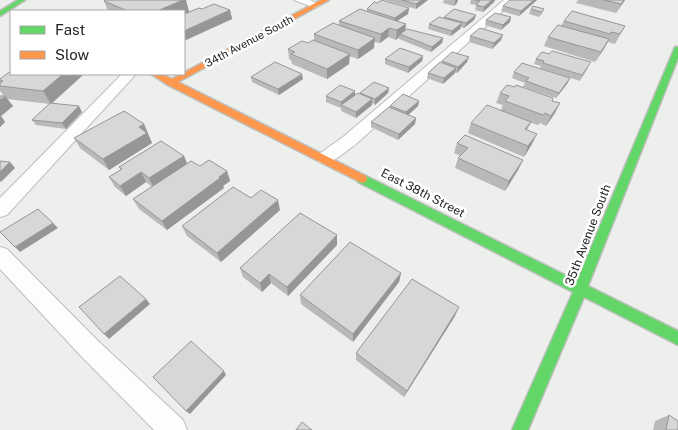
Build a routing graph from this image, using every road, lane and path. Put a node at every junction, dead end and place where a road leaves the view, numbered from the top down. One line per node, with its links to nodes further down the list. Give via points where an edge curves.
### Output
1 (299, 0): 4 (lane)
2 (510, 0): 11 (lane, via 349,141)
3 (15, 1): 5 (street); 6 (street)
4 (321, 3): 10 (street, 34th Avenue South)
5 (28, 10)
6 (0, 14)
7 (678, 49): 14 (street, 35th Avenue South, via 596,247)
8 (128, 75): 12 (lane)
9 (157, 75): 10 (street, East 38th Street)
10 (171, 83): 11 (street, East 38th Street)
11 (325, 158): 14 (street, East 38th Street)
12 (0, 210)
13 (0, 255): 16 (lane)
14 (582, 289): 15 (street, East 38th Street); 17 (street, 35th Avenue South)
15 (678, 338)
16 (173, 430)
17 (520, 430)

